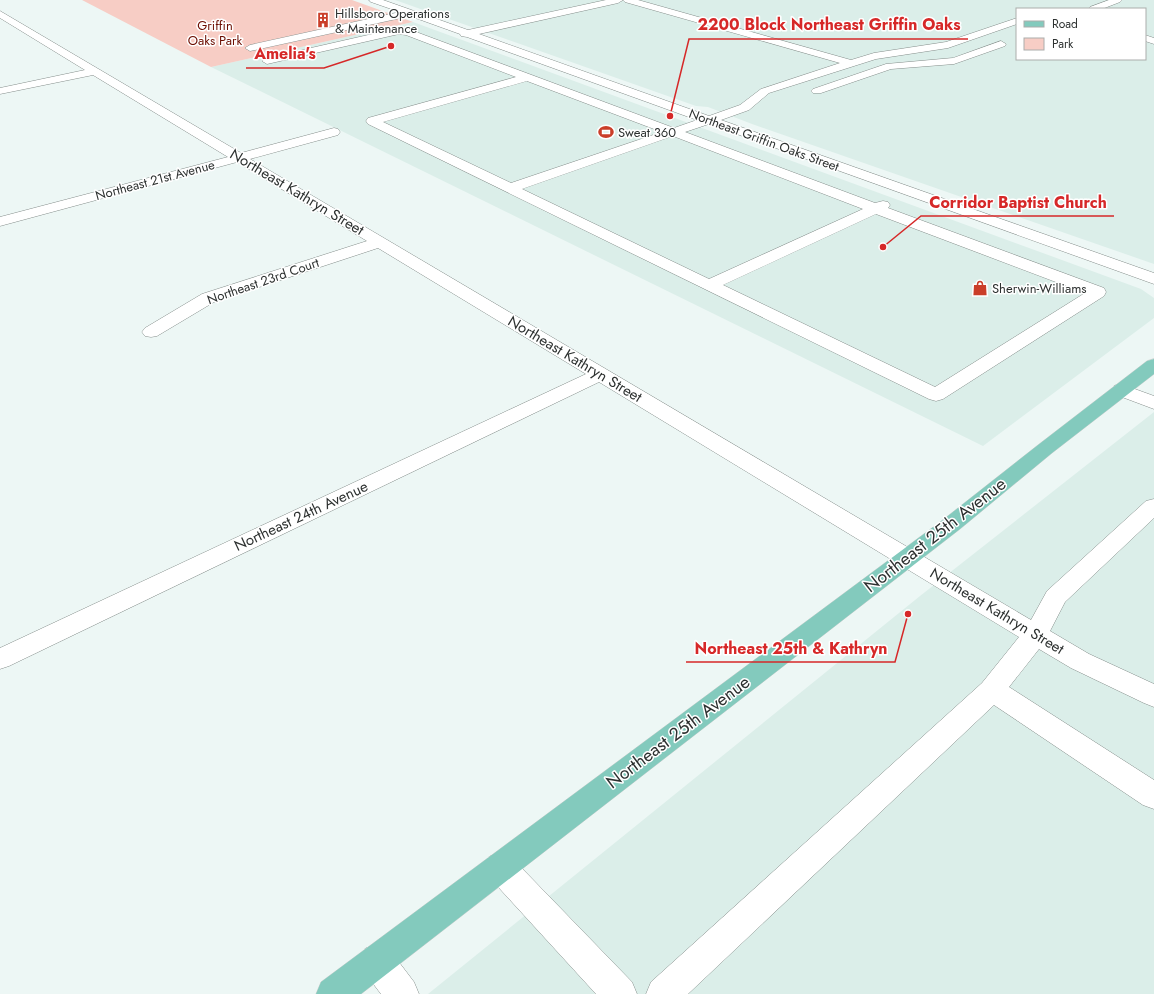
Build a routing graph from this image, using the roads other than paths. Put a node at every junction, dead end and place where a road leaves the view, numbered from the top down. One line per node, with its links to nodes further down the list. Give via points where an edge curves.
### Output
1 (374, 0): 6 (street, Northeast Griffin Oaks Street)
2 (618, 0): 9 (street)
3 (628, 0): 14 (street)
4 (1117, 0): 5 (street)
5 (1096, 8)
6 (410, 13): 9 (street, Northeast Griffin Oaks Street); 12 (street)
7 (0, 14): 15 (street, Northeast Kathryn Street)
8 (1016, 21): 14 (street, via 948,45 878,55)
9 (467, 33): 10 (street); 19 (street, Northeast Griffin Oaks Street)
10 (433, 41): 13 (street, via 399,31); 16 (street)
11 (1001, 44): 18 (street, via 954,61 890,66)
12 (250, 48)
13 (267, 61)
14 (850, 63): 19 (street, via 765,92 748,106)
15 (95, 71): 17 (street); 22 (street, Northeast Kathryn Street)
16 (527, 77): 21 (street); 23 (street, via 372,121)
17 (0, 91)
18 (817, 91)
19 (708, 120): 21 (street); 24 (street, Northeast Griffin Oaks Street)
20 (334, 132): 22 (street, Northeast 21st Avenue)
21 (674, 133): 23 (street); 25 (street)
22 (240, 158): 26 (street, Northeast 21st Avenue); 27 (street, Northeast Kathryn Street)
23 (510, 188): 29 (street)
24 (911, 192): 25 (street); 28 (street, Northeast Griffin Oaks Street)
25 (875, 209): 29 (street); 29 (street, via 1098,292 936,395)
26 (0, 222)
27 (380, 242): 30 (street, Northeast 23rd Court, via 208,298); 32 (street, Northeast Kathryn Street)
28 (1154, 279)
29 (710, 285)
30 (151, 332)
31 (1154, 364): 33 (main road, Northeast 25th Avenue)
32 (601, 374): 36 (street, Northeast Kathryn Street); 38 (street, Northeast 24th Avenue)
33 (1121, 390): 34 (street); 36 (main road, Northeast 25th Avenue)
34 (1154, 403)
35 (1154, 506): 37 (street, via 1056,597)
36 (906, 558): 37 (street, Northeast Kathryn Street); 42 (main road, Northeast 25th Avenue)
37 (1036, 634): 39 (street); 40 (street, Northeast Kathryn Street, via 1080,660)
38 (0, 659)
39 (992, 690): 41 (street); 47 (street)
40 (1154, 696)
41 (1154, 796)
42 (500, 867): 43 (main road, Northeast 25th Avenue); 46 (street)
43 (377, 961): 44 (main road, Northeast 25th Avenue); 45 (street)
44 (333, 994)
45 (402, 994)
46 (620, 994)
47 (663, 994)

